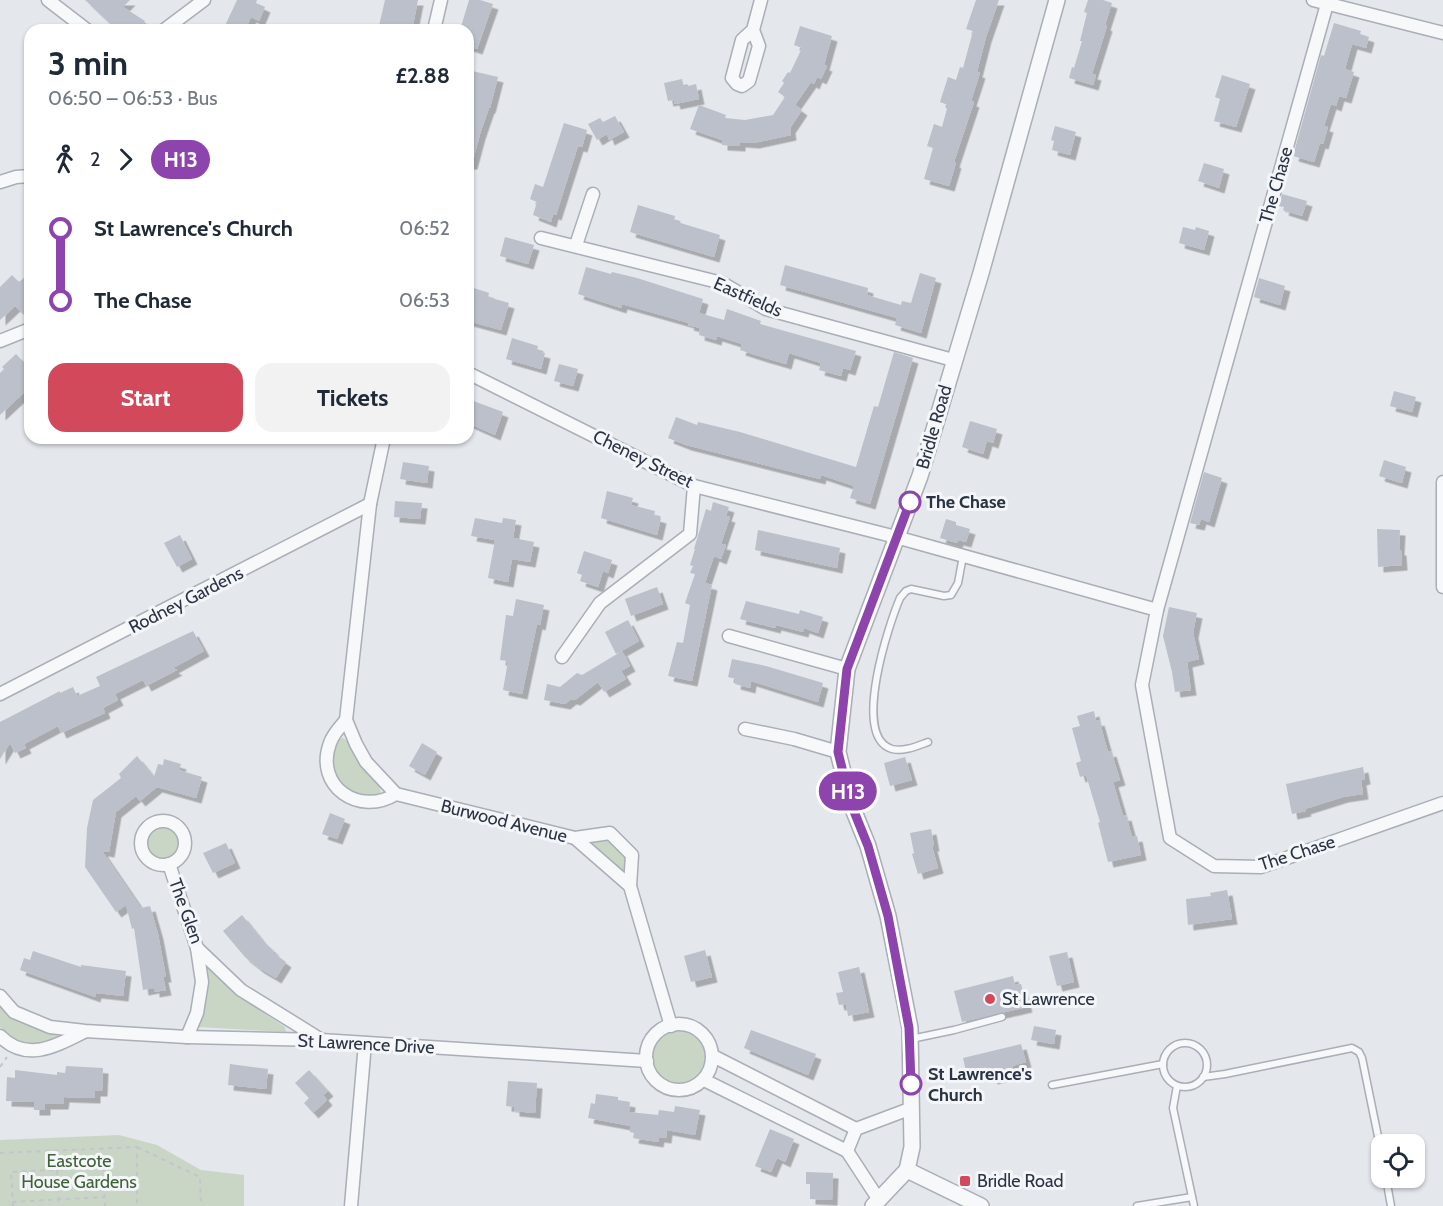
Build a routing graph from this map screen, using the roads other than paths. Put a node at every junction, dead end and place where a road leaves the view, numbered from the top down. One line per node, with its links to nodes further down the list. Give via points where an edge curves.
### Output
1 (48, 0): 8 (street)
2 (204, 0): 9 (street)
3 (441, 0): 10 (street)
4 (761, 0): 11 (street)
5 (1057, 0): 20 (street, Bridle Road)
6 (1313, 0): 7 (street)
7 (1327, 4): 12 (street); 29 (street, The Chase)
8 (79, 24)
9 (172, 24)
10 (435, 24)
11 (753, 30)
12 (1443, 33)
13 (24, 176): 14 (street)
14 (0, 182)
15 (593, 195): 17 (street)
16 (541, 238): 17 (street, Eastfields)
17 (576, 245): 20 (street, Eastfields, via 722,283 766,309)
18 (24, 331): 19 (street)
19 (0, 341)
20 (953, 360): 26 (street, Bridle Road, via 920,476)
21 (474, 376): 24 (street, Cheney Street)
22 (383, 444): 25 (street, Burwood Avenue)
23 (1443, 482): 28 (street)
24 (694, 486): 26 (street, Cheney Street); 31 (street, via 690,534 600,603)
25 (370, 504): 33 (street, Rodney Gardens); 34 (street, Burwood Avenue)
26 (896, 537): 27 (street); 32 (street, Bridle Road)
27 (963, 556): 29 (street); 36 (lane, via 958,583 951,595 911,589 900,598 880,657 873,713 882,742 890,749 901,750)
28 (1443, 587)
29 (1157, 610): 39 (street, The Chase, via 1142,685 1170,838 1214,866 1261,867)
30 (729, 636): 32 (street)
31 (562, 657)
32 (847, 669): 37 (street, Bridle Road)
33 (0, 694)
34 (346, 720): 38 (street, Burwood Avenue, via 366,762); 38 (street, Burwood Avenue, via 330,742 326,768 330,779 349,798 361,802 388,799)
35 (745, 729): 37 (street)
36 (928, 742)
37 (838, 752): 50 (street, Bridle Road, via 888,916)
38 (396, 794): 40 (street, Burwood Avenue)
39 (1443, 803)
40 (575, 838): 42 (street, Burwood Avenue); 42 (street, via 610,833 632,855)
41 (169, 864): 43 (street, The Glen)
42 (630, 886): 46 (street)
43 (196, 948): 49 (street, via 202,982 197,1013); 51 (street, The Glen, via 241,990)
44 (0, 996): 47 (street, St Lawrence Drive, via 14,1011 50,1027)
45 (1002, 1017): 50 (lane)
46 (670, 1026): 53 (street, via 682,1024 701,1033); 54 (street, via 653,1038)
47 (86, 1031): 48 (street, St Lawrence Drive, via 50,1048 32,1050 15,1048); 49 (street, St Lawrence Drive)
48 (0, 1036)
49 (187, 1037): 51 (street, St Lawrence Drive)
50 (910, 1039): 60 (street, Bridle Road)
51 (321, 1040): 52 (street, St Lawrence Drive)
52 (365, 1043): 54 (street, St Lawrence Drive); 68 (street)
53 (712, 1056): 57 (street); 61 (street)
54 (647, 1061): 57 (street, via 654,1079 666,1088 683,1090)
55 (1163, 1064): 56 (lane, via 1175,1045 1191,1044 1206,1061); 58 (lane); 59 (lane, via 1164,1074)
56 (1203, 1077): 59 (lane, via 1192,1086); 62 (lane, via 1352,1048 1362,1058)
57 (704, 1080): 63 (street)
58 (1052, 1085)
59 (1178, 1086): 66 (lane, via 1173,1108)
60 (912, 1108): 61 (street); 64 (street, Bridle Road, via 912,1147)
61 (856, 1129): 63 (street)
62 (1378, 1134)
63 (847, 1151): 67 (street)
64 (907, 1170): 67 (street); 69 (street)
65 (1388, 1188): 72 (lane)
66 (1192, 1197): 70 (lane); 71 (lane)
67 (876, 1203)
68 (351, 1206)
69 (981, 1206)
70 (1137, 1206)
71 (1194, 1206)
72 (1392, 1206)

